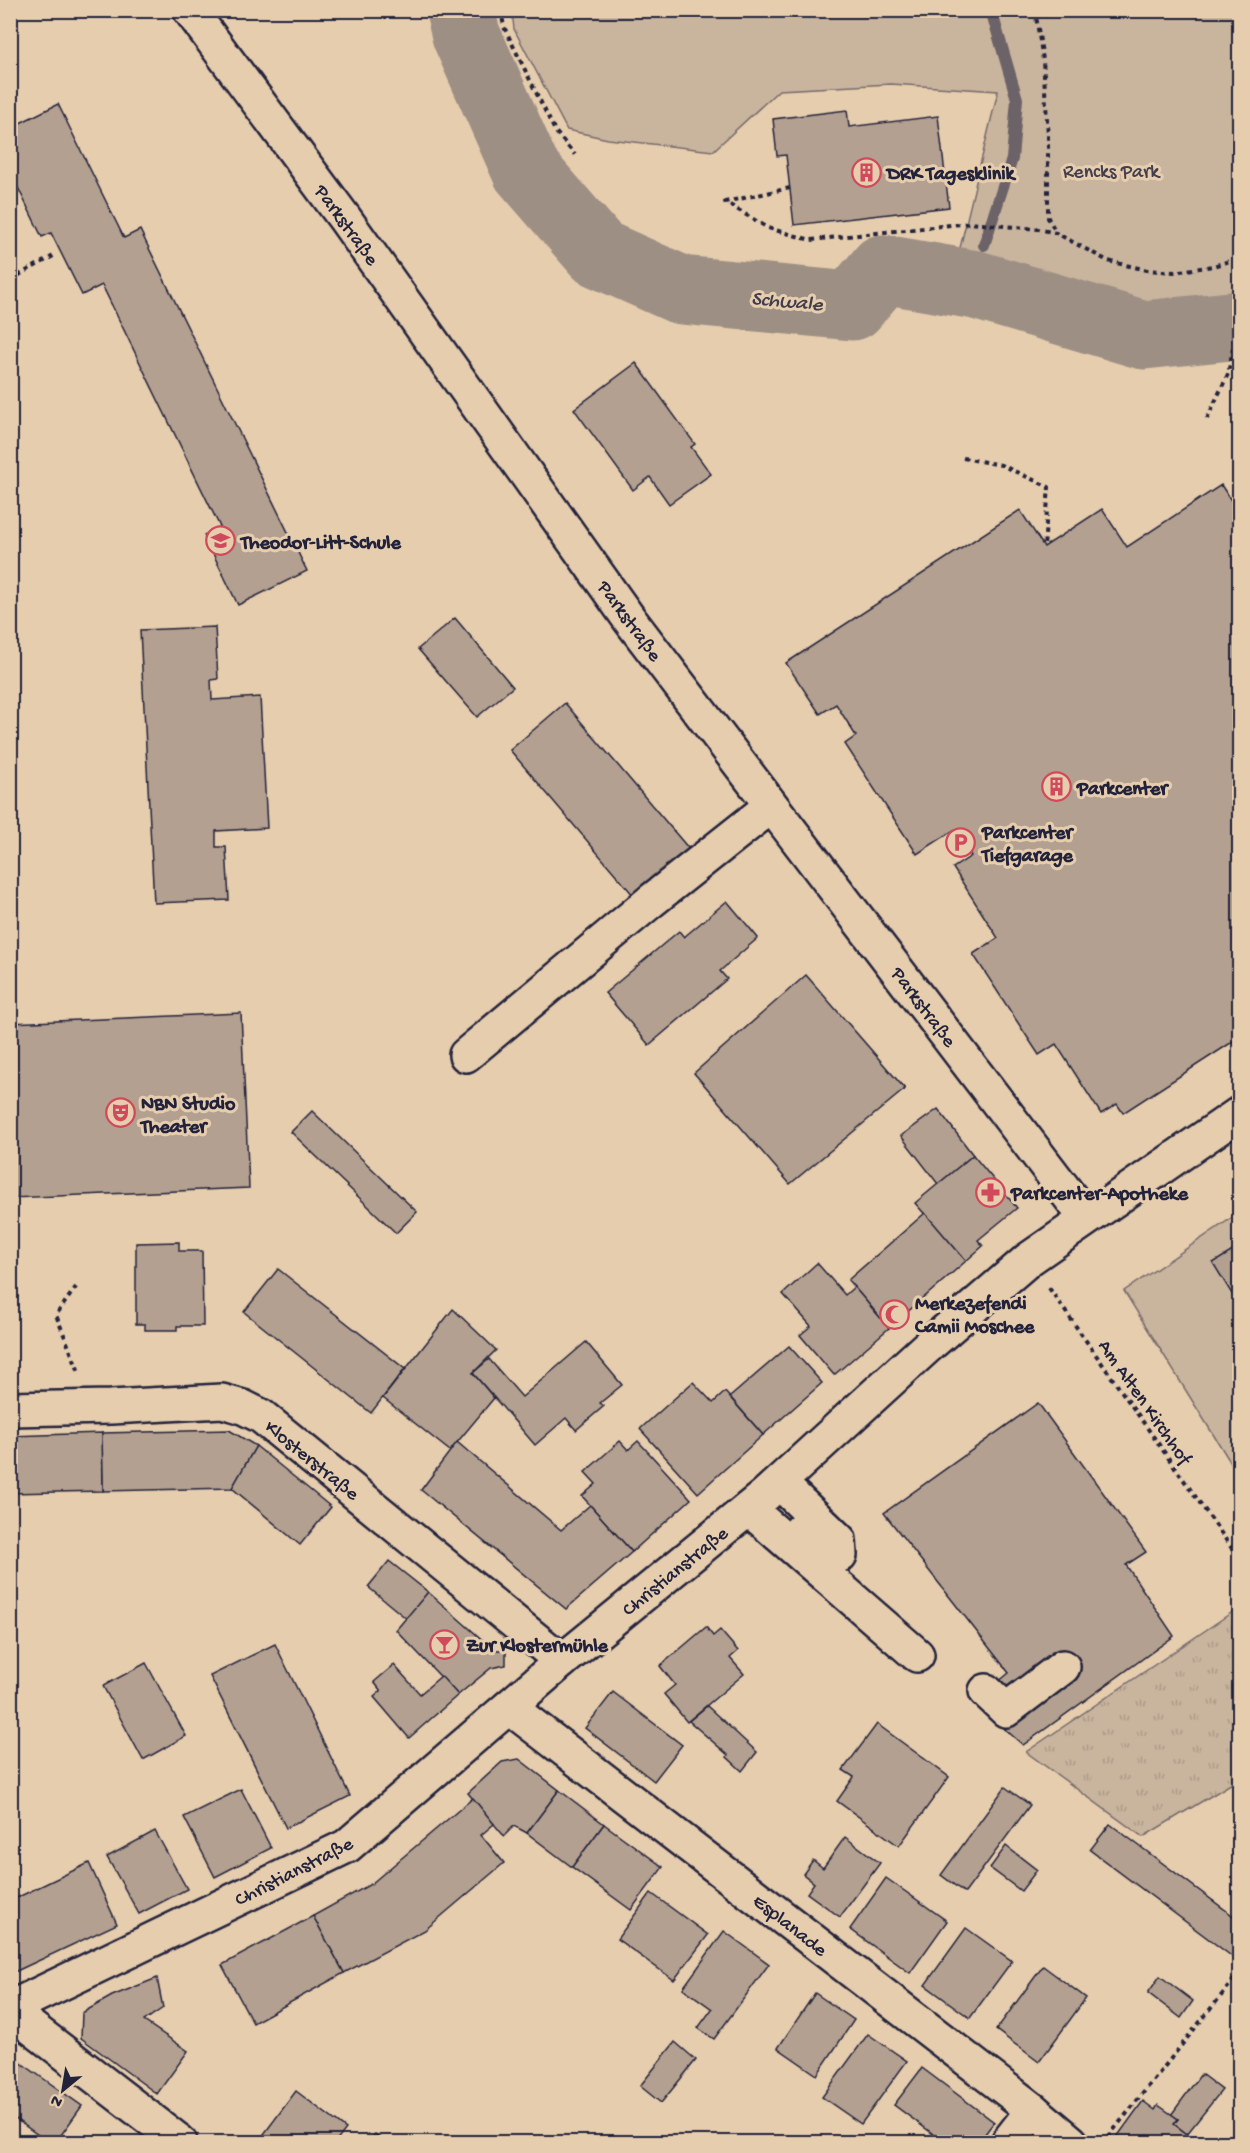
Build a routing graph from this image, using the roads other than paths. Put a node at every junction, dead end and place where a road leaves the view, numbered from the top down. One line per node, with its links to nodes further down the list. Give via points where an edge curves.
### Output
1 (190, 10): 2 (street, Parkstraße, via 352,228 630,620)
2 (771, 806): 3 (street, via 651,900); 5 (street, Parkstraße)
3 (466, 1055)
4 (1239, 1113): 5 (street, Christianstraße)
5 (1086, 1218): 7 (street, Christianstraße, via 1029,1259 928,1346)
6 (10, 1409): 9 (street, Klosterstraße, via 222,1401 243,1407 261,1416)
7 (765, 1496): 8 (street); 9 (street, Christianstraße)
8 (917, 1655)
9 (562, 1661): 12 (street, Christianstraße)
10 (1063, 1667): 11 (street, via 1006,1710)
11 (986, 1691)
12 (509, 1707): 13 (street, Christianstraße, via 347,1846); 14 (street, Esplanade)
13 (10, 2009): 15 (street)
14 (1033, 2110): 16 (street); 17 (street, Esplanade)
15 (180, 2142)
16 (1008, 2142)
17 (1071, 2142)

